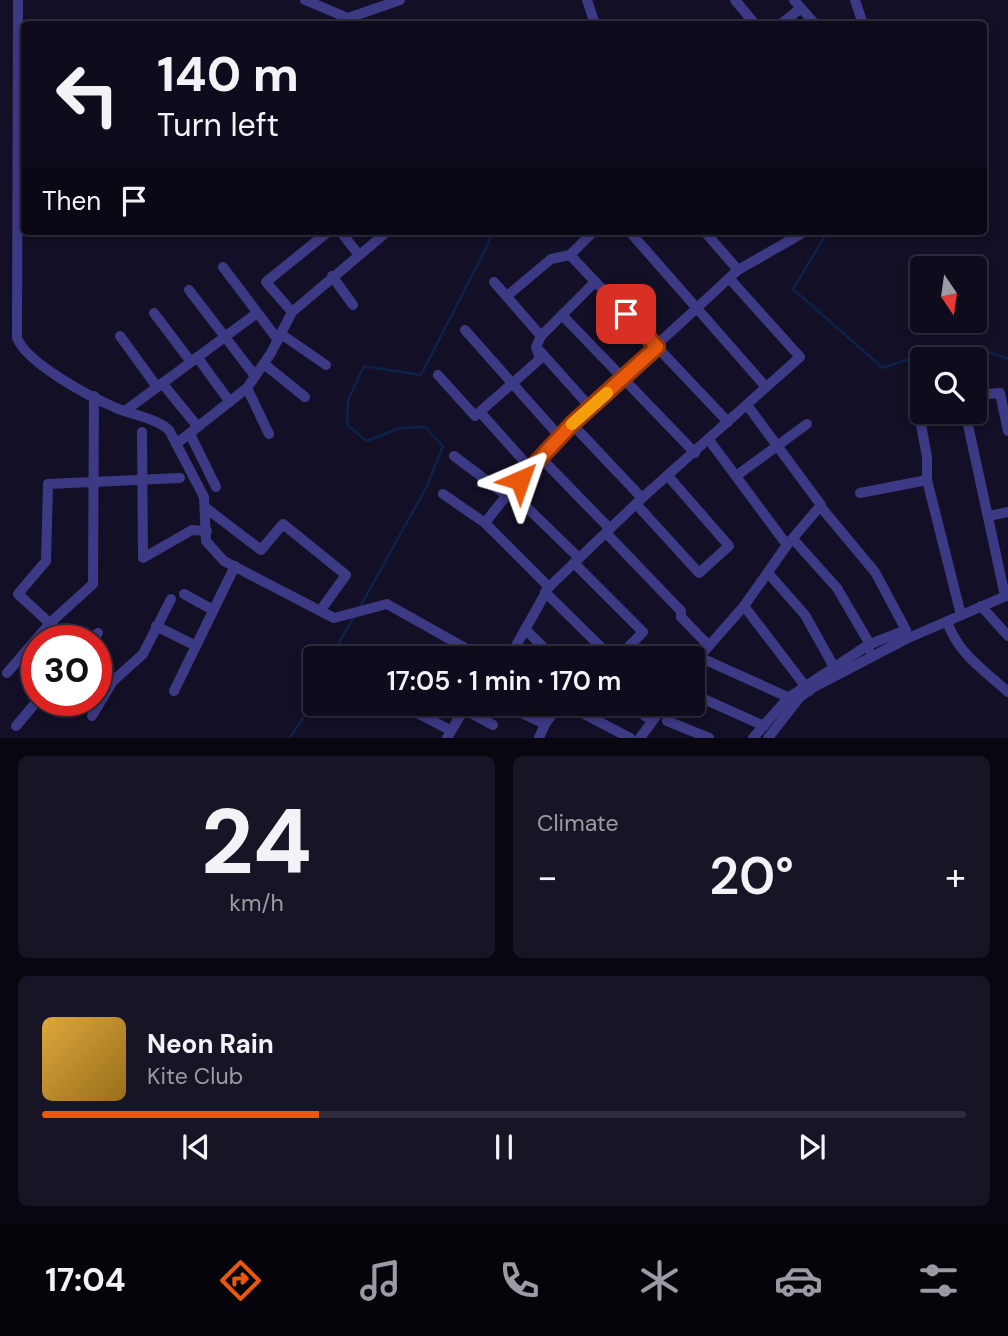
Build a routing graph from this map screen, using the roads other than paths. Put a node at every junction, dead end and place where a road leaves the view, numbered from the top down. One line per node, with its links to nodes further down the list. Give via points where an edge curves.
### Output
1 (18, 0): 54 (street, via 18,338 22,349)
2 (305, 0): 7 (street)
3 (400, 0): 7 (street, via 348,18)
4 (587, 0): 9 (street)
5 (734, 0): 10 (street)
6 (855, 0): 13 (street)
7 (320, 3)
8 (798, 4): 11 (street); 12 (street)
9 (594, 21)
10 (752, 21)
11 (784, 21)
12 (812, 21)
13 (862, 21)
14 (324, 235): 32 (street, via 266,282)
15 (343, 235): 21 (street)
16 (383, 235): 21 (street)
17 (590, 235): 22 (street)
18 (633, 235): 31 (street)
19 (707, 235): 24 (street)
20 (799, 235): 24 (street)
21 (359, 255): 25 (street)
22 (570, 255): 27 (street); 29 (street, via 551,259)
23 (223, 267): 34 (street)
24 (733, 274): 31 (street); 51 (street, via 800,357)
25 (332, 276): 30 (street); 32 (street)
26 (494, 282): 29 (street)
27 (595, 282): 35 (street); 42 (street)
28 (189, 290): 39 (street)
29 (507, 296): 38 (street)
30 (353, 305)
31 (697, 308): 42 (street); 51 (street)
32 (292, 312): 40 (street)
33 (154, 313): 43 (street)
34 (257, 313): 39 (street); 40 (street)
35 (562, 315): 38 (street); 48 (street)
36 (465, 330): 49 (street)
37 (120, 336): 50 (street)
38 (541, 336): 41 (street)
39 (225, 337): 43 (street); 46 (street)
40 (280, 337): 44 (street); 45 (street)
41 (536, 347): 49 (street, via 540,359); 58 (street)
42 (657, 347): 48 (street); 61 (street)
43 (194, 360): 50 (street); 56 (street)
44 (264, 364): 46 (street); 55 (street)
45 (326, 365)
46 (255, 376): 52 (street)
47 (438, 376): 60 (street, via 475,416)
48 (623, 378): 58 (street); 74 (street)
49 (512, 384): 60 (street); 70 (street)
50 (160, 385): 59 (street); 66 (street)
51 (766, 387): 57 (street)
52 (247, 388): 56 (street); 69 (street)
53 (987, 394): 67 (street, via 1000,393)
54 (94, 396): 59 (street); 83 (street)
55 (305, 397)
56 (230, 402): 66 (street)
57 (747, 405): 61 (street); 73 (street)
58 (591, 408): 62 (street)
59 (125, 411): 72 (street, via 162,424)
60 (480, 412): 77 (street)
61 (728, 422): 71 (street)
62 (572, 424): 70 (street); 88 (street)
63 (807, 424): 73 (street)
64 (921, 424): 82 (street)
65 (968, 424): 92 (street)
66 (194, 431): 72 (street); 84 (street)
67 (1008, 431)
68 (142, 432): 81 (street)
69 (269, 434)
70 (560, 437): 76 (street)
71 (709, 440): 74 (street); 79 (street)
72 (176, 444): 90 (street)
73 (778, 446): 79 (street); 89 (street)
74 (695, 453): 78 (street)
75 (454, 456): 85 (street)
76 (541, 458): 77 (street); 95 (street)
77 (530, 468): 85 (street)
78 (668, 476): 88 (street); 99 (street, via 729,546)
79 (736, 476): 96 (street)
80 (180, 478): 81 (street)
81 (142, 480): 83 (street); 94 (street, via 143,558 192,530)
82 (927, 480): 86 (street); 110 (street)
83 (94, 482): 112 (street, via 93,584); 112 (street, via 48,484 46,561 18,594)
84 (216, 487)
85 (508, 493): 93 (street); 97 (street)
86 (860, 493)
87 (443, 494): 93 (street)
88 (639, 501): 95 (street); 99 (street)
89 (820, 506): 96 (street); 117 (street, via 875,572 906,630)
90 (206, 508): 94 (street); 109 (street, via 261,550 283,524 346,575)
91 (1008, 512): 92 (street)
92 (989, 516): 104 (street)
93 (485, 523): 102 (street)
94 (207, 531): 98 (street, via 206,541)
95 (608, 531): 97 (street); 123 (street)
96 (790, 542): 100 (street); 117 (street, via 837,588)
97 (576, 561): 102 (street); 116 (street, via 643,632)
98 (234, 566): 108 (street); 109 (street)
99 (699, 573): 101 (street)
100 (768, 573): 106 (street); 127 (street, via 805,615)
101 (709, 583)
102 (547, 590): 114 (street); 122 (street)
103 (184, 594): 108 (street)
104 (1006, 595): 107 (street)
105 (171, 599): 113 (street)
106 (744, 606): 123 (street); 130 (street)
107 (981, 607): 110 (street); 115 (street)
108 (213, 610): 118 (street)
109 (320, 611): 119 (street, via 334,618 387,604)
110 (961, 615): 111 (street)
111 (947, 621): 125 (street); 132 (street, via 953,639)
112 (50, 624): 128 (street)
113 (156, 626): 118 (street); 129 (street, via 143,654)
114 (525, 629): 120 (street); 121 (street)
115 (1008, 636)
116 (631, 644)
117 (868, 645): 125 (street); 127 (street)
118 (196, 646): 131 (street)
119 (462, 646)
120 (516, 646)
121 (542, 646)
122 (600, 646)
123 (709, 646): 124 (street)
124 (705, 650)
125 (872, 657): 130 (street)
126 (705, 664): 134 (street)
127 (834, 667): 130 (street)
128 (7, 673)
129 (112, 683)
130 (807, 688): 134 (street)
131 (174, 691)
132 (1008, 692)
133 (705, 699): 147 (street)
134 (792, 700): 147 (street); 154 (street)
135 (24, 716): 146 (street)
136 (419, 716): 148 (street)
137 (457, 716): 148 (street)
138 (480, 716): 144 (street)
139 (528, 716): 145 (street)
140 (552, 716): 145 (street)
141 (587, 716): 150 (street)
142 (655, 716): 151 (street)
143 (667, 721): 152 (street)
144 (493, 724)
145 (545, 724): 149 (street)
146 (16, 726)
147 (764, 726): 153 (street)
148 (448, 734)
149 (539, 737)
150 (630, 737)
151 (640, 737)
152 (709, 737)
153 (754, 737)
154 (768, 737)

